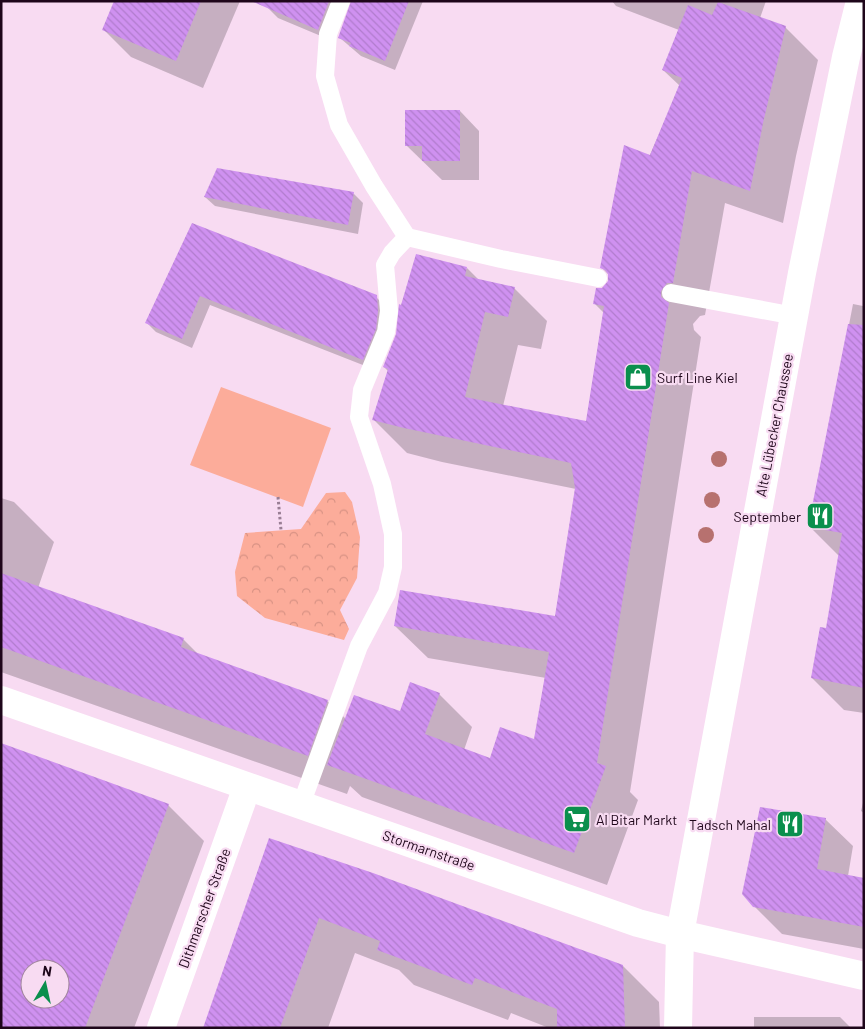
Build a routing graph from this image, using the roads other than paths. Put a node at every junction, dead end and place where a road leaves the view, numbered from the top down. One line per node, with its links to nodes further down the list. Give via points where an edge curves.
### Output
1 (341, 1): 3 (lane, via 328,34 325,76 334,109 339,125)
2 (860, 1): 6 (street, Alte Lübecker Chaussee)
3 (407, 237): 4 (lane); 9 (lane, via 386,265 389,311 386,332 362,390 359,417 382,484 394,534 393,567 387,593 359,646)
4 (598, 278)
5 (671, 293): 6 (lane)
6 (795, 316): 10 (street, Alte Lübecker Chaussee)
7 (1, 700): 8 (street, Stormarnstraße)
8 (247, 787): 9 (street, Stormarnstraße); 12 (street, Dithmarscher Straße)
9 (301, 806): 10 (street, Stormarnstraße, via 638,923)
10 (680, 934): 11 (street, Stormarnstraße); 13 (street, Alte Lübecker Chaussee)
11 (864, 976)
12 (161, 1028)
13 (678, 1028)

